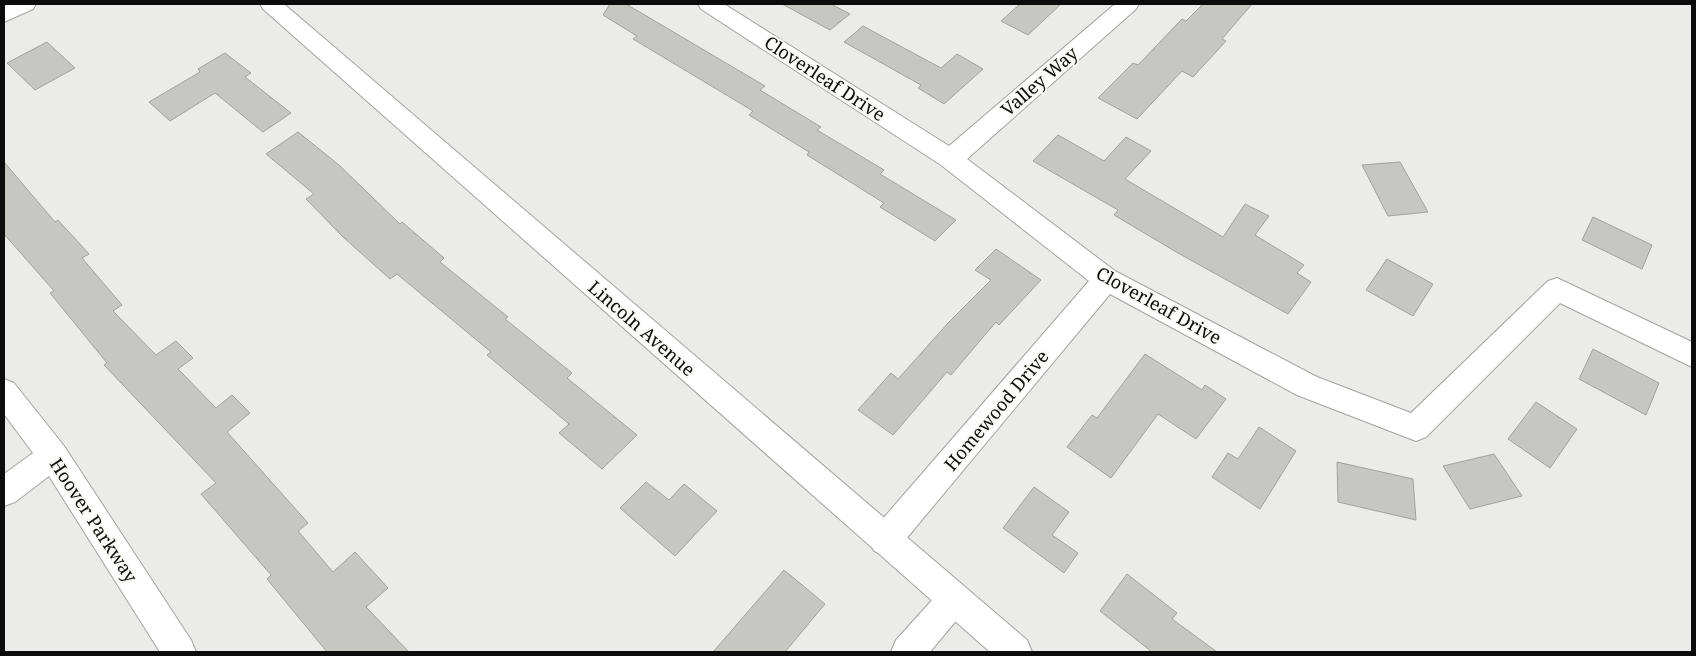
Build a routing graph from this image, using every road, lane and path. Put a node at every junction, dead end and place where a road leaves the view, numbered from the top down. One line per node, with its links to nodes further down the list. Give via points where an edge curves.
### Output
1 (26, 4): 5 (street)
2 (271, 4): 12 (street, Lincoln Avenue)
3 (708, 4): 6 (street, Cloverleaf Drive)
4 (1128, 4): 6 (street, Valley Way)
5 (4, 15)
6 (950, 158): 7 (street, Cloverleaf Drive)
7 (1106, 279): 8 (street, Cloverleaf Drive, via 1307,386 1416,428 1557,289); 12 (street, Homewood Drive)
8 (1692, 355)
9 (4, 392): 10 (street, Hoover Parkway)
10 (53, 456): 11 (street); 14 (street, Hoover Parkway)
11 (4, 492)
12 (886, 540): 13 (street, Lincoln Avenue)
13 (954, 599): 15 (street); 16 (street, Lincoln Avenue)
14 (179, 652)
15 (908, 652)
16 (1015, 652)

